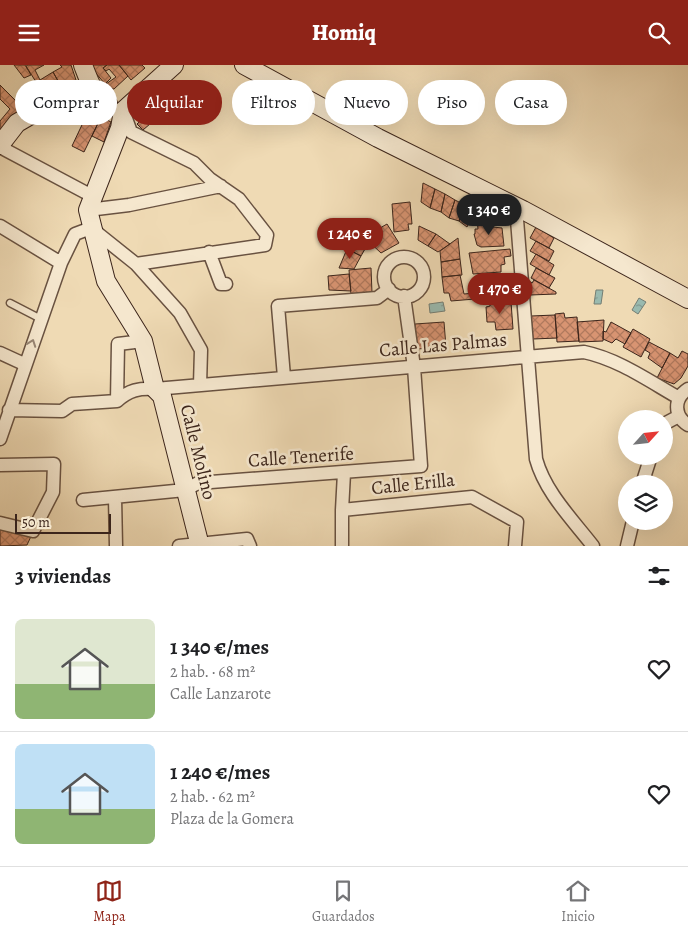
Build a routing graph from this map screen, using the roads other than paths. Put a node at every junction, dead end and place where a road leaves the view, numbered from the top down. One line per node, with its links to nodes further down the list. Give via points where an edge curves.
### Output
1 (83, 65): 4 (street)
2 (174, 65): 6 (street)
3 (244, 65): 11 (street, via 378,138)
4 (89, 80)
5 (117, 108): 6 (street)
6 (123, 111): 9 (street, via 131,132 194,163); 10 (street)
7 (16, 125): 8 (street)
8 (0, 146): 10 (street)
9 (221, 187): 10 (street, via 129,205); 14 (street, via 239,199 268,235 265,245)
10 (91, 203): 13 (street, Calle Molino)
11 (516, 207): 20 (street); 25 (street)
12 (0, 226): 15 (street)
13 (91, 228): 15 (street, via 75,234); 16 (street); 23 (street, Calle Molino, via 106,281)
14 (209, 252): 16 (street); 17 (street, via 221,284)
15 (61, 263): 22 (street)
16 (136, 264): 29 (street, via 180,313 201,350)
17 (226, 284)
18 (389, 289): 19 (street); 19 (street, via 384,277 389,264 400,257 413,259 422,268 424,281 417,292); 28 (street, via 377,298 278,306)
19 (404, 296): 27 (street)
20 (688, 299)
21 (10, 303): 22 (lane)
22 (41, 319): 26 (street, one-way to 22)
23 (143, 341): 30 (street, Calle Molino); 32 (street, via 118,344)
24 (0, 353): 26 (street)
25 (527, 356): 27 (street, Calle Las Palmas); 31 (street, Calle Las Palmas, via 584,352 601,356); 50 (street, via 540,474)
26 (24, 364): 33 (street)
27 (414, 367): 28 (street, Calle Las Palmas); 37 (street, Calle Tenerife, via 420,466)
28 (284, 377): 29 (street, Calle Las Palmas)
29 (200, 385): 30 (street, Calle Las Palmas)
30 (155, 389): 32 (street, Calle Las Palmas, via 140,388); 38 (street, Calle Molino, via 162,396)
31 (683, 393): 34 (street, via 677,404)
32 (118, 401): 33 (street, via 72,404 62,411)
33 (9, 410): 35 (street)
34 (683, 421)
35 (0, 439)
36 (0, 465): 42 (street, via 54,464 53,492 33,531)
37 (344, 473): 38 (street, Calle Tenerife, via 198,483); 41 (street, Calle Erilla)
38 (185, 490): 39 (street, Calle Tenerife); 44 (street, Calle Molino)
39 (115, 497): 40 (street, Calle Tenerife); 45 (street)
40 (83, 500)
41 (342, 510): 48 (street, Calle Erilla); 49 (street, Calle Erilla, via 472,497 517,522)
42 (0, 523)
43 (631, 530): 51 (street)
44 (200, 545): 46 (street); 47 (street, via 248,539)
45 (116, 546)
46 (179, 546)
47 (250, 546)
48 (342, 546)
49 (515, 546)
50 (593, 546)
51 (627, 546)

